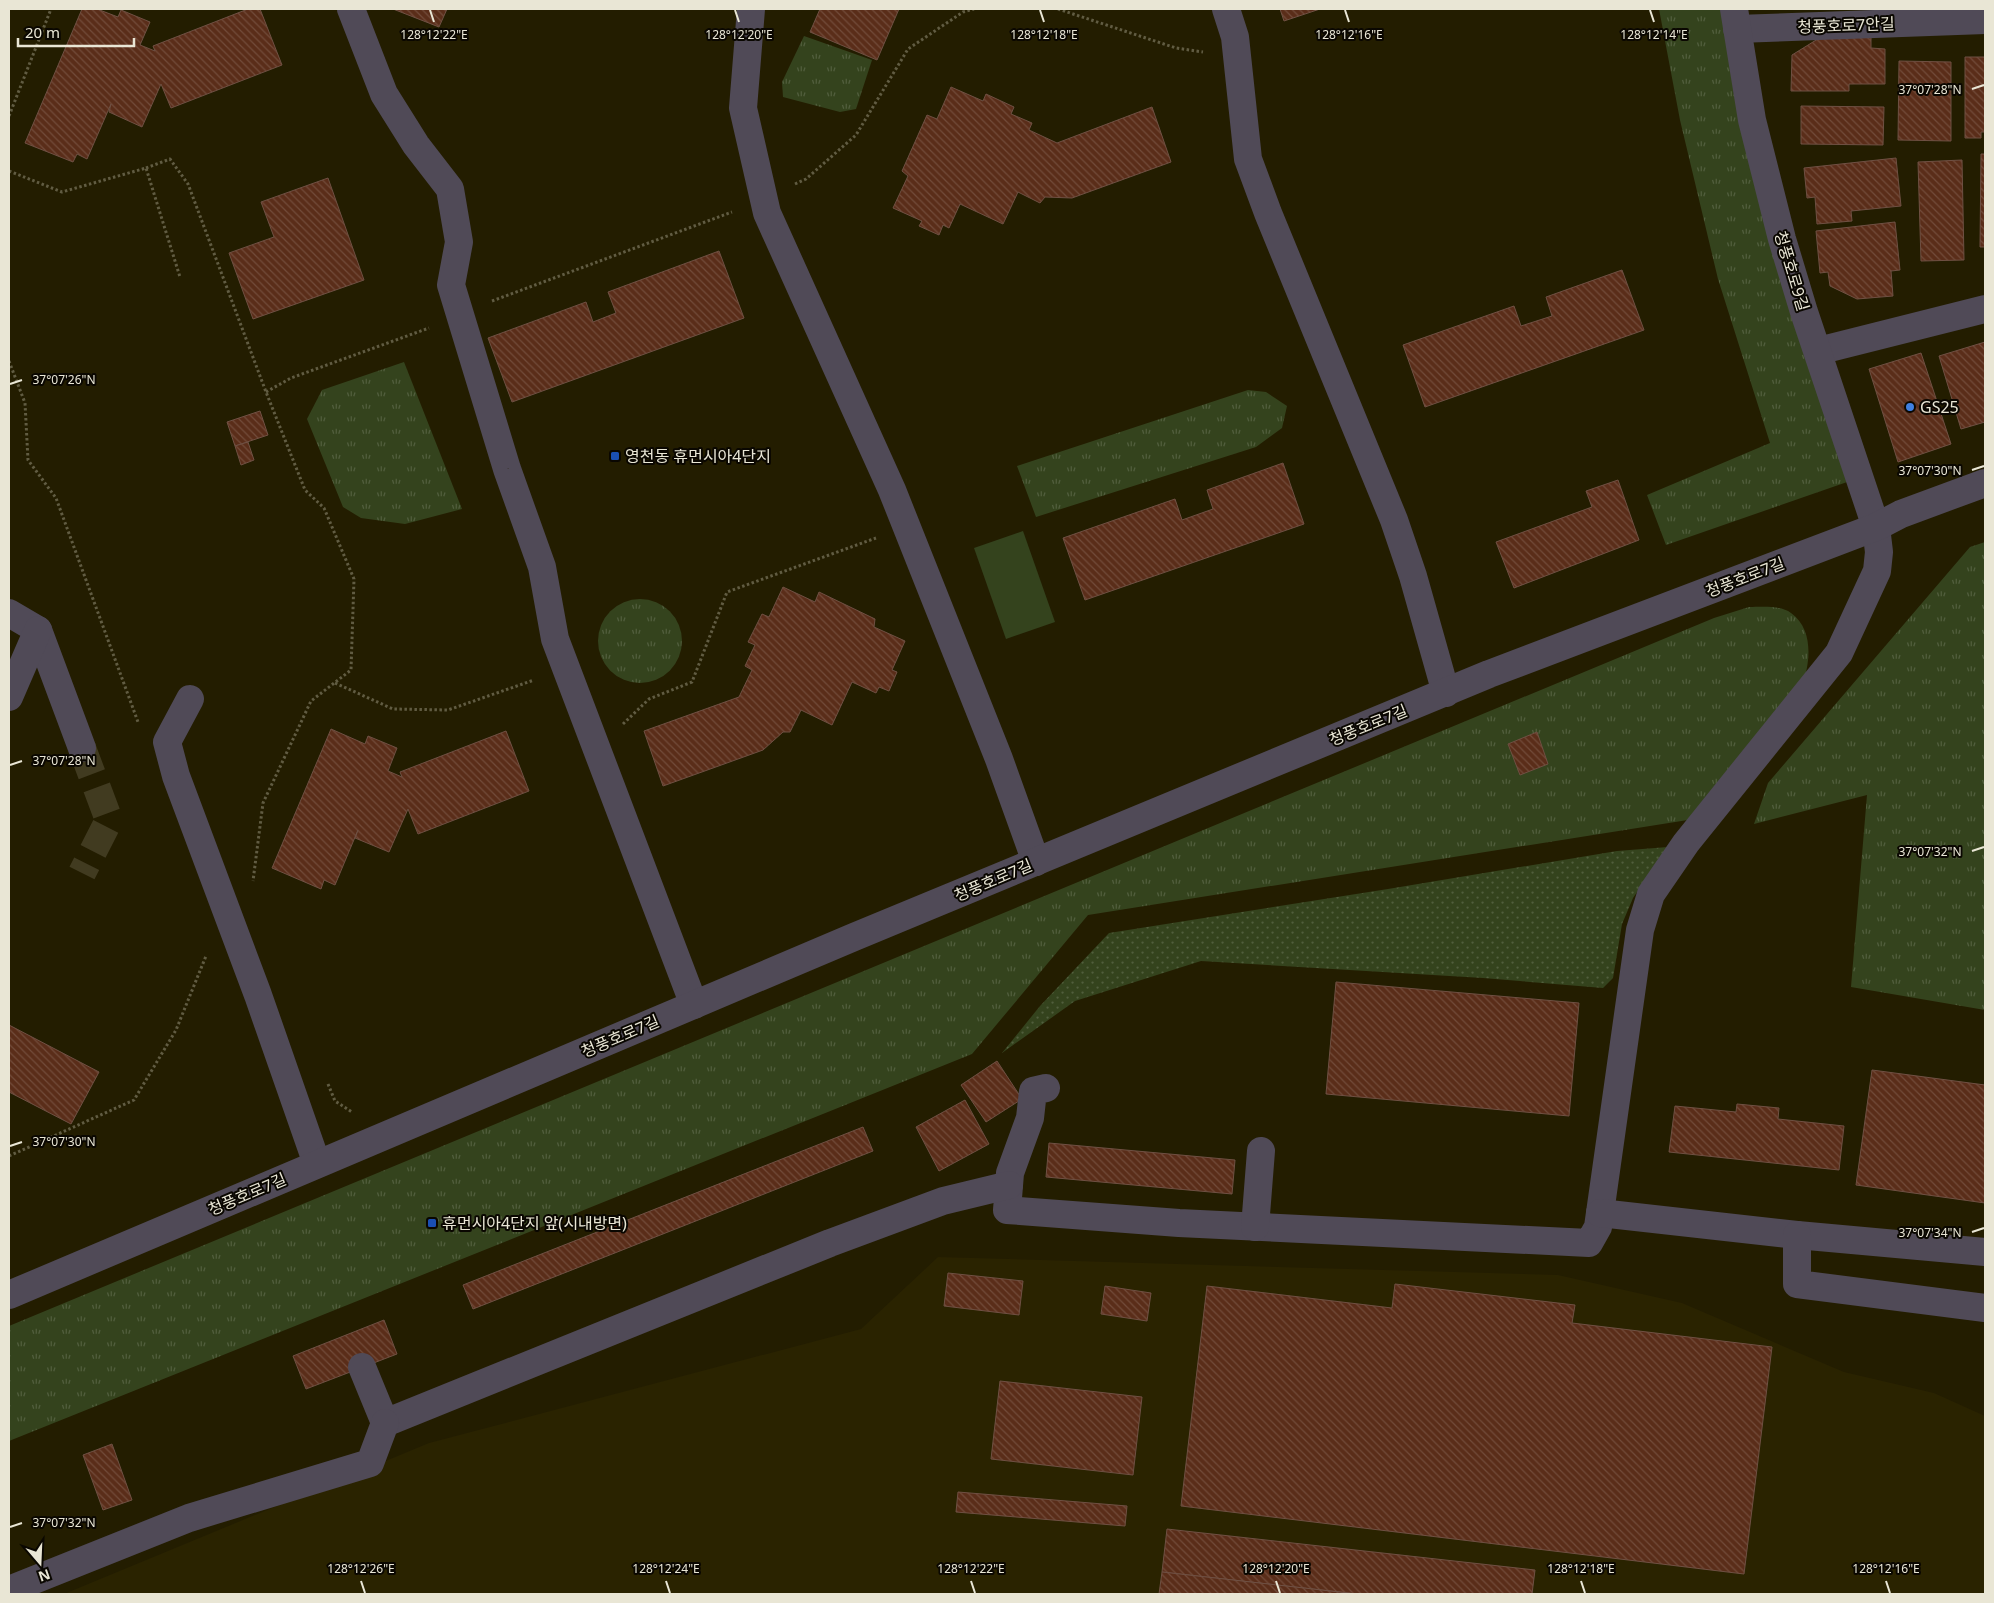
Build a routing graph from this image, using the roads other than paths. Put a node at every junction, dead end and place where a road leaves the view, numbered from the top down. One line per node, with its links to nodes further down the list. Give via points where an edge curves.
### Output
1 (351, 9): 17 (street, via 384,94 416,145 450,188 459,242 451,285 507,469 542,567 555,639)
2 (751, 9): 16 (street, via 743,108 767,213 907,527)
3 (1226, 9): 12 (street, via 1235,37 1248,159 1394,520)
4 (1736, 19): 5 (street, 청풍호로7안길); 7 (street, 청풍호로9길, via 1752,120 1782,239)
5 (1985, 20)
6 (1985, 309): 7 (street)
7 (1818, 351): 9 (street, 청풍호로9길)
8 (1985, 483): 9 (street, 청풍호로7길, via 1901,514)
9 (1876, 527): 12 (street, 청풍호로7길); 22 (street, 청풍호로9길, via 1877,571 1839,652 1686,843 1651,894 1640,930)
10 (9, 613): 11 (street)
11 (38, 630): 13 (street); 15 (street)
12 (1446, 692): 16 (street, 청풍호로7길)
13 (9, 698)
14 (190, 699): 20 (street, via 167,742 176,776)
15 (82, 748)
16 (1036, 862): 17 (street, 청풍호로7길)
17 (694, 1005): 20 (street, 청풍호로7길)
18 (1046, 1088): 21 (street, via 1033,1091 1030,1118 1010,1173)
19 (1261, 1151): 23 (street)
20 (317, 1164): 26 (street, 청풍호로7길)
21 (1009, 1185): 23 (street, via 1007,1210); 29 (street, via 943,1201 830,1243)
22 (1599, 1220): 23 (street, via 1589,1244); 24 (street)
23 (1255, 1227)
24 (1797, 1235): 25 (street); 27 (street, via 1797,1284)
25 (1985, 1252)
26 (9, 1295)
27 (1985, 1308)
28 (362, 1367): 29 (street)
29 (386, 1423): 30 (street, via 370,1463 189,1518)
30 (9, 1590)

